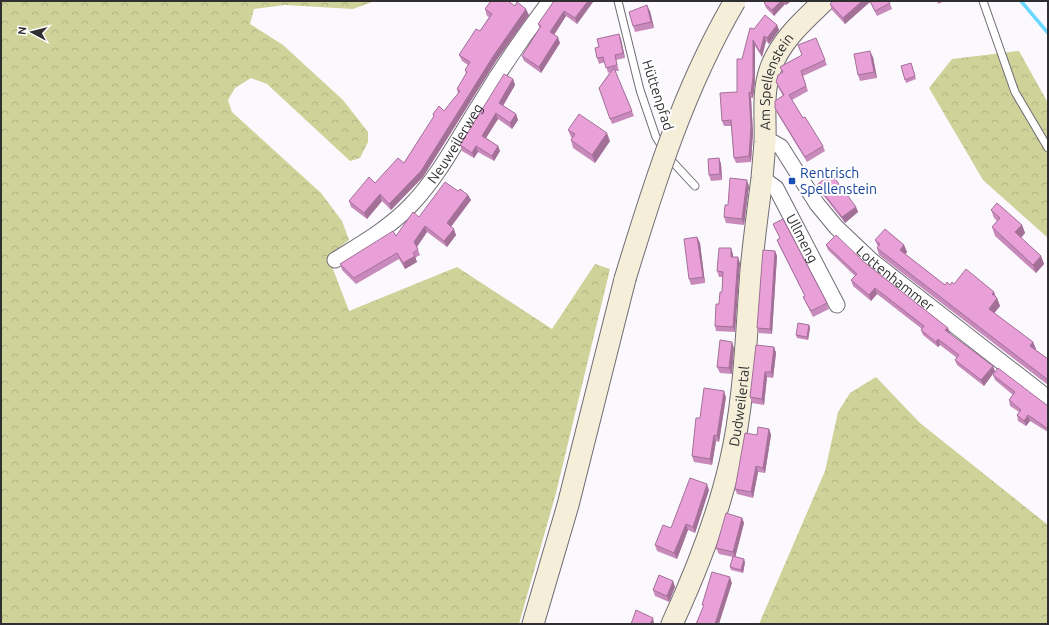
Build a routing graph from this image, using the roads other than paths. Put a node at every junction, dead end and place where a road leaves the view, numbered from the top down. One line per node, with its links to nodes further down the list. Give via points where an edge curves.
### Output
1 (550, 1): 10 (street, Neuweilerweg, via 504,64 445,161 422,193 393,221)
2 (618, 1): 9 (lane, Hüttenpfad, via 640,90 656,137 670,159)
3 (735, 1): 13 (main road, bridge, via 695,78 669,142 625,279 568,505)
4 (824, 1): 6 (main road, Am Spellenstein, via 794,30 775,56 765,88)
5 (983, 1): 7 (lane, via 1015,92)
6 (765, 142): 8 (main road, Am Spellenstein); 12 (street, Lottenhammer, via 781,146 817,204 836,227 872,261)
7 (1048, 148)
8 (762, 178): 11 (street, Ullmeng, via 776,188); 14 (main road, Dudweilertal, via 754,233 744,375 730,463 710,533)
9 (695, 186)
10 (334, 260)
11 (837, 305)
12 (1048, 398)
13 (533, 624)
14 (672, 624)

